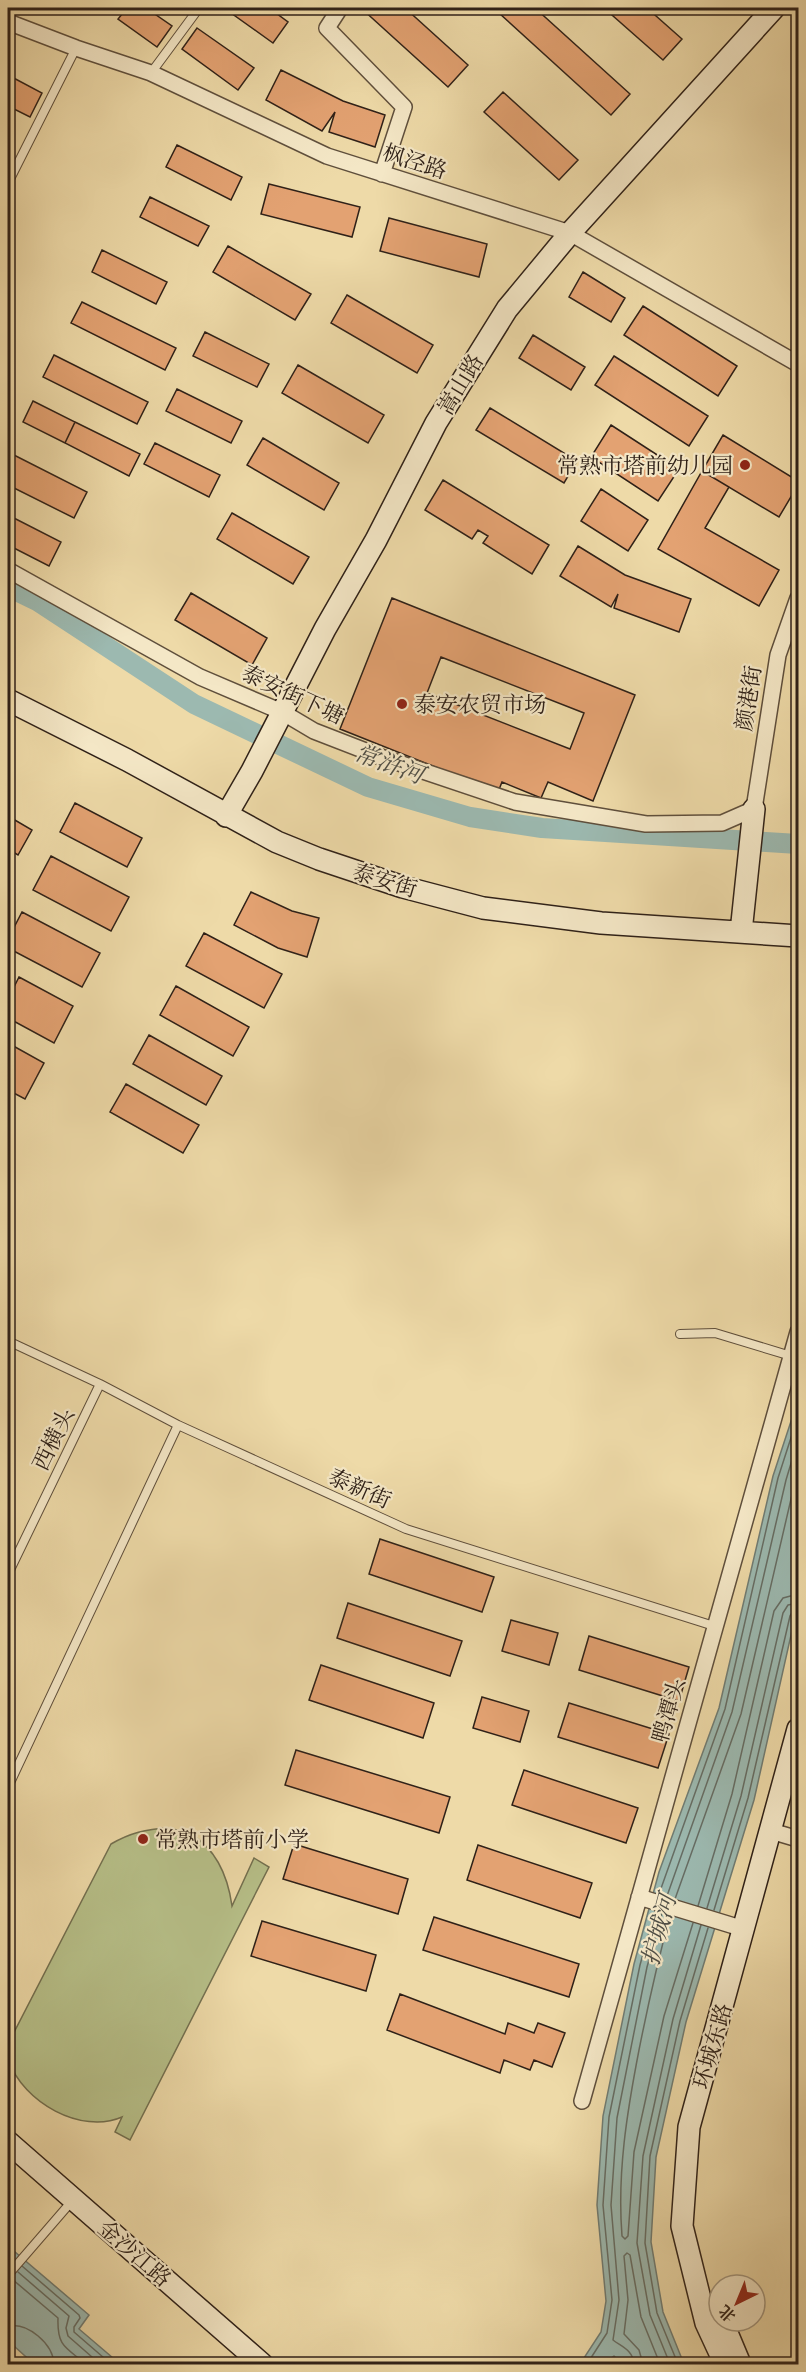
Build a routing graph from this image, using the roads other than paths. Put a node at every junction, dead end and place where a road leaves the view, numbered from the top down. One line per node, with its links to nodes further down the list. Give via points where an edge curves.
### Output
1 (199, 8): 6 (lane)
2 (340, 8): 7 (street, via 327,28 404,107)
3 (774, 8): 9 (street, 嵩山路)
4 (8, 22): 5 (street, 枫泾路)
5 (76, 48): 6 (street, 枫泾路); 8 (lane)
6 (151, 73): 7 (street, 枫泾路, via 327,156)
7 (381, 174): 9 (street, 枫泾路)
8 (8, 183)
9 (570, 233): 10 (street, 枫泾路); 14 (street, 嵩山路, via 507,309 473,361)
10 (798, 364)
11 (8, 570): 14 (street, 泰安街下塘, via 200,677)
12 (798, 598): 15 (street, 颜港街, via 778,655)
13 (8, 700): 16 (street, 泰安街)
14 (282, 712): 15 (street, 泰安街下塘, via 314,731 381,757 515,802 646,824 722,823); 16 (street, 嵩山路)
15 (754, 808): 17 (street)
16 (226, 816): 17 (street, 泰安街, via 319,859 483,908 601,923)
17 (741, 932): 18 (street, 泰安街)
18 (798, 936)
19 (798, 1332): 22 (street, 鸭潭头)
20 (680, 1334): 22 (lane, via 715,1333)
21 (8, 1341): 23 (lane, 泰新街)
22 (791, 1356): 26 (street, 鸭潭头)
23 (100, 1384): 24 (lane, 泰新街); 25 (lane, 西横头)
24 (178, 1425): 26 (lane, 泰新街, via 406,1529); 29 (lane)
25 (8, 1574)
26 (714, 1626): 31 (street, 鸭潭头)
27 (798, 1729): 30 (street, 环城东路)
28 (798, 1777): 30 (street, 环城东路)
29 (8, 1787)
30 (785, 1835): 32 (street, 环城东路); 36 (street, 环城东路, via 703,2120 692,2216)
31 (639, 1897): 32 (street); 33 (street, 鸭潭头)
32 (744, 1929): 40 (street, 环城东路, via 689,2127 682,2226 706,2323)
33 (582, 2101)
34 (8, 2142): 35 (street, 金沙江路)
35 (73, 2199): 37 (lane); 39 (street, 金沙江路)
36 (708, 2273)
37 (8, 2275)
38 (727, 2333): 41 (street)
39 (262, 2364)
40 (725, 2364)
41 (740, 2364)

